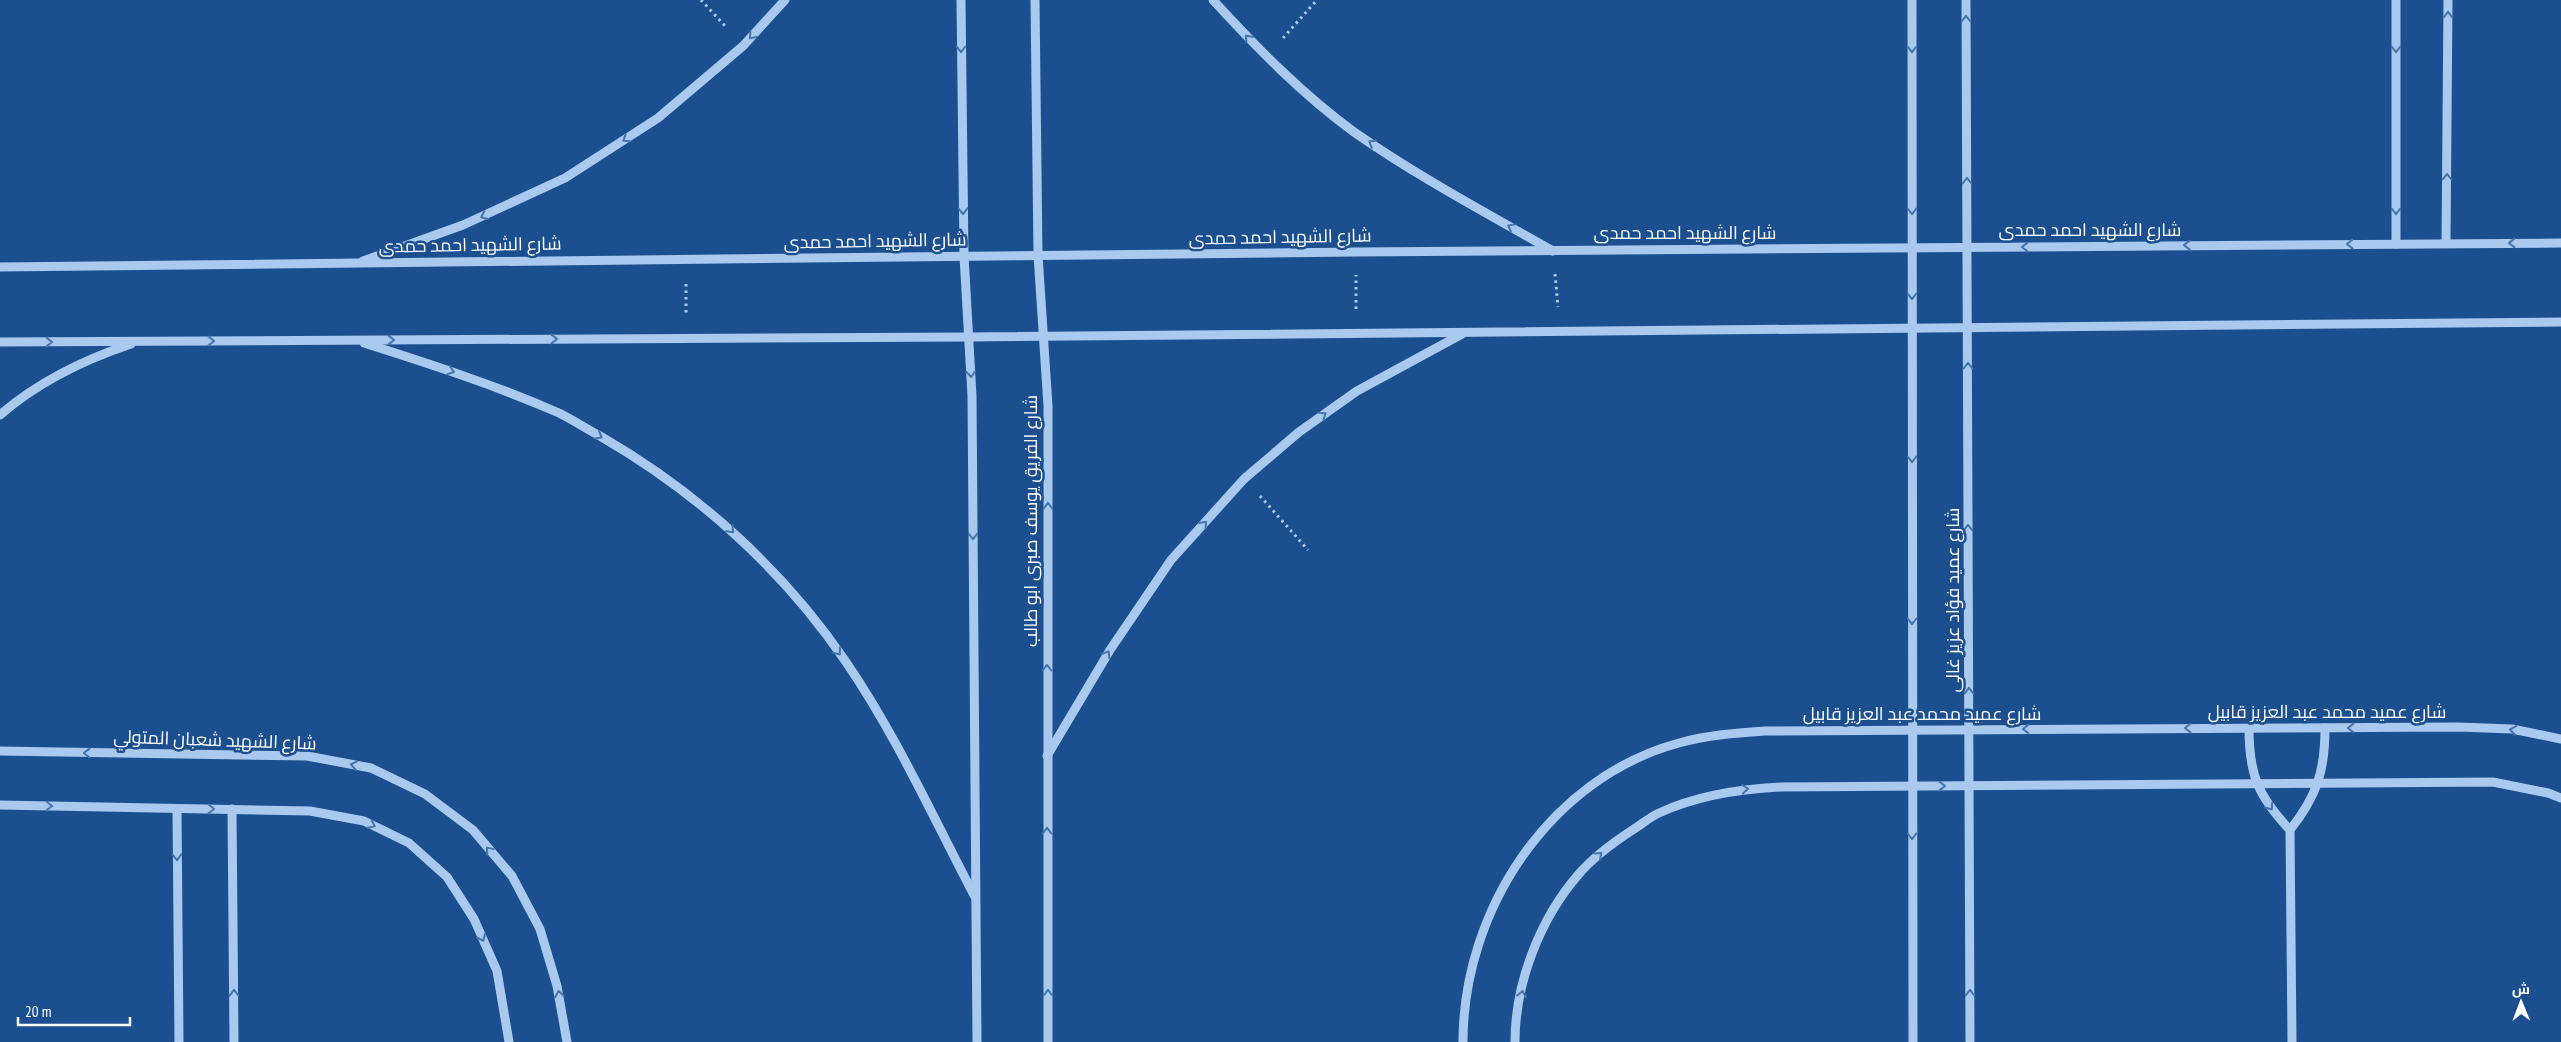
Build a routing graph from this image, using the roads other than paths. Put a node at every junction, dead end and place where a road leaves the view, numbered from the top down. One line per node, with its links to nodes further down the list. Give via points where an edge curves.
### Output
1 (784, 0): 17 (street, one-way to 17, via 744,46 658,118 565,178 463,225)
2 (961, 0): 15 (street, one-way to 15)
3 (1035, 0): 16 (street, شارع الفريق يوسف صبرى ابو طالب)
4 (1212, 0): 14 (street, one-way to 4, via 1450,193 1354,131 1266,58)
5 (1912, 0): 13 (street, one-way to 13)
6 (1966, 0): 12 (street, شارع عميد فؤاد عزيز غالى, one-way to 6)
7 (2396, 0): 11 (street, one-way to 11)
8 (2448, 0): 9 (street, one-way to 8)
9 (2446, 243): 10 (street, شارع الشهيد احمد حمدى, one-way to 9); 11 (street, شارع الشهيد احمد حمدى)
10 (2561, 243)
11 (2396, 244): 12 (street, شارع الشهيد احمد حمدى, one-way to 12)
12 (1967, 247): 13 (street, شارع الشهيد احمد حمدى); 21 (street, شارع عميد فؤاد عزيز غالى)
13 (1912, 248): 14 (street, شارع الشهيد احمد حمدى); 20 (street, one-way to 20)
14 (1554, 251): 16 (street, شارع الشهيد احمد حمدى)
15 (964, 256): 16 (street, شارع الشهيد احمد حمدى); 17 (street, شارع الشهيد احمد حمدى); 23 (street)
16 (1038, 256): 24 (street, شارع الفريق يوسف صبرى ابو طالب)
17 (357, 263): 18 (street, شارع الشهيد احمد حمدى)
18 (0, 267)
19 (2561, 322): 21 (street)
20 (1912, 329): 21 (street); 22 (street); 31 (street, one-way to 31)
21 (1967, 329): 32 (street, شارع عميد فؤاد عزيز غالى, one-way to 21)
22 (1464, 333): 24 (street); 35 (street, one-way to 22, via 1110,650 1171,560 1244,479 1299,432 1357,391)
23 (969, 337): 24 (street); 25 (street, one-way to 23); 45 (street, one-way to 45)
24 (1044, 337): 35 (street, شارع الفريق يوسف صبرى ابو طالب, one-way to 24, via 1048,406)
25 (354, 340): 26 (street, one-way to 25); 45 (street, one-way to 45, via 472,377 561,414 644,461 720,519 788,587 846,662 895,745)
26 (138, 341): 27 (street, one-way to 26); 28 (street, via 66,370)
27 (0, 342)
28 (0, 415)
29 (2249, 728): 30 (street, شارع عميد محمد عبد العزيز قابيل); 32 (street, شارع عميد محمد عبد العزيز قابيل, one-way to 32); 36 (street, via 2249,756)
30 (2326, 728): 33 (street, شارع عميد محمد عبد العزيز قابيل, one-way to 30, via 2512,729); 37 (street)
31 (1912, 730): 32 (street, شارع عميد محمد عبد العزيز قابيل); 39 (street); 52 (street, شارع عميد محمد عبد العزيز قابيل, via 1721,734 1678,743 1637,759 1600,779 1566,805 1537,836 1500,895 1477,951 1468,994)
32 (1970, 730): 38 (street, شارع عميد فؤاد عزيز غالى)
33 (2561, 739)
34 (0, 751): 49 (street, شارع الشهيد شعبان المتولي, one-way to 34, via 557,986 540,928 512,876 473,830 425,794 371,768 307,756)
35 (1047, 756): 51 (street, شارع الفريق يوسف صبرى ابو طالب, one-way to 35)
36 (2256, 782): 37 (street); 38 (street); 44 (street, one-way to 44, via 2270,808)
37 (2319, 782): 40 (street, via 2493,782); 44 (street, via 2307,808)
38 (1969, 785): 39 (street, one-way to 38); 55 (street, شارع عميد فؤاد عزيز غالى, one-way to 38)
39 (1912, 786): 53 (street, one-way to 39, via 1521,994 1533,951 1552,910 1578,874 1612,844 1651,818 1698,798 1740,789); 54 (street, one-way to 54)
40 (2561, 798)
41 (0, 805): 42 (street, one-way to 42)
42 (177, 808): 43 (street, one-way to 43); 46 (street, one-way to 46)
43 (232, 810): 47 (street, one-way to 43); 48 (street, one-way to 48, via 310,811 364,821 409,843 446,877 474,919 497,971)
44 (2290, 830): 56 (street)
45 (976, 899): 50 (street)
46 (179, 1042)
47 (234, 1042)
48 (509, 1042)
49 (567, 1042)
50 (977, 1042)
51 (1048, 1042)
52 (1464, 1042)
53 (1515, 1042)
54 (1913, 1042)
55 (1970, 1042)
56 (2292, 1042)

